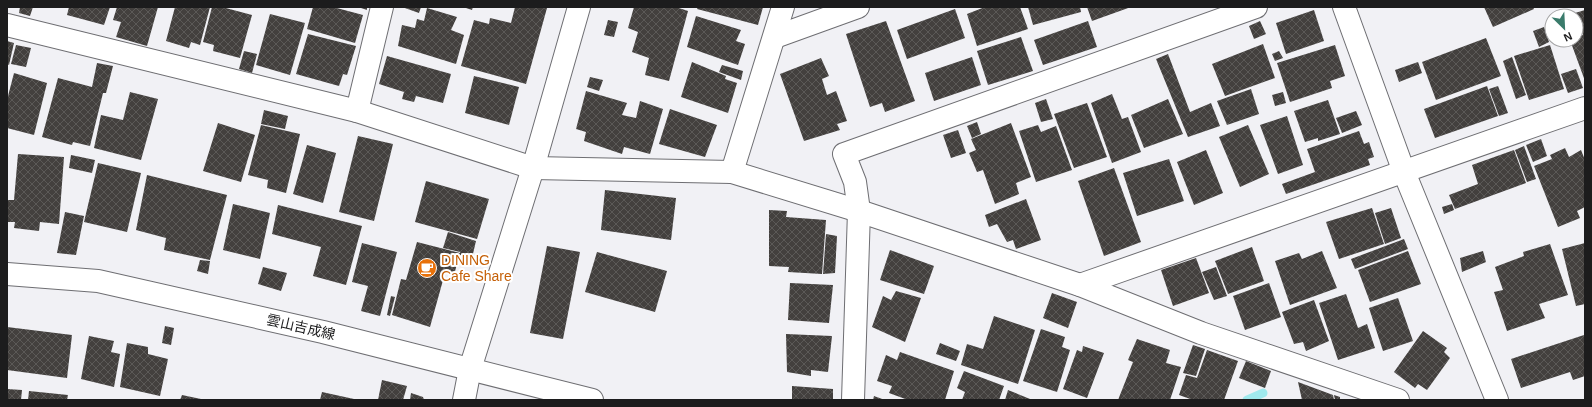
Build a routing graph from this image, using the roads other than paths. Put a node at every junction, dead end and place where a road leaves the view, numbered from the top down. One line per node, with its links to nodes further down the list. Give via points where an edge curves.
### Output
1 (382, 7): 10 (street)
2 (579, 7): 11 (street)
3 (783, 7): 8 (street)
4 (858, 7): 8 (street)
5 (1256, 7): 14 (street, via 844,154 855,182)
6 (1344, 7): 13 (street)
7 (7, 25): 10 (street)
8 (775, 37): 12 (street)
9 (1585, 108): 13 (street)
10 (357, 111): 11 (street)
11 (533, 168): 12 (street); 17 (street)
12 (732, 172): 14 (street)
13 (1404, 172): 16 (street); 22 (street)
14 (859, 211): 16 (street); 20 (street)
15 (7, 274): 17 (street, 雲山吉成線, via 98,281 323,332)
16 (1080, 285): 21 (street, via 1201,333)
17 (470, 370): 18 (street); 19 (street, 雲山吉成線)
18 (464, 400)
19 (592, 400)
20 (853, 400)
21 (1395, 400)
22 (1497, 400)

